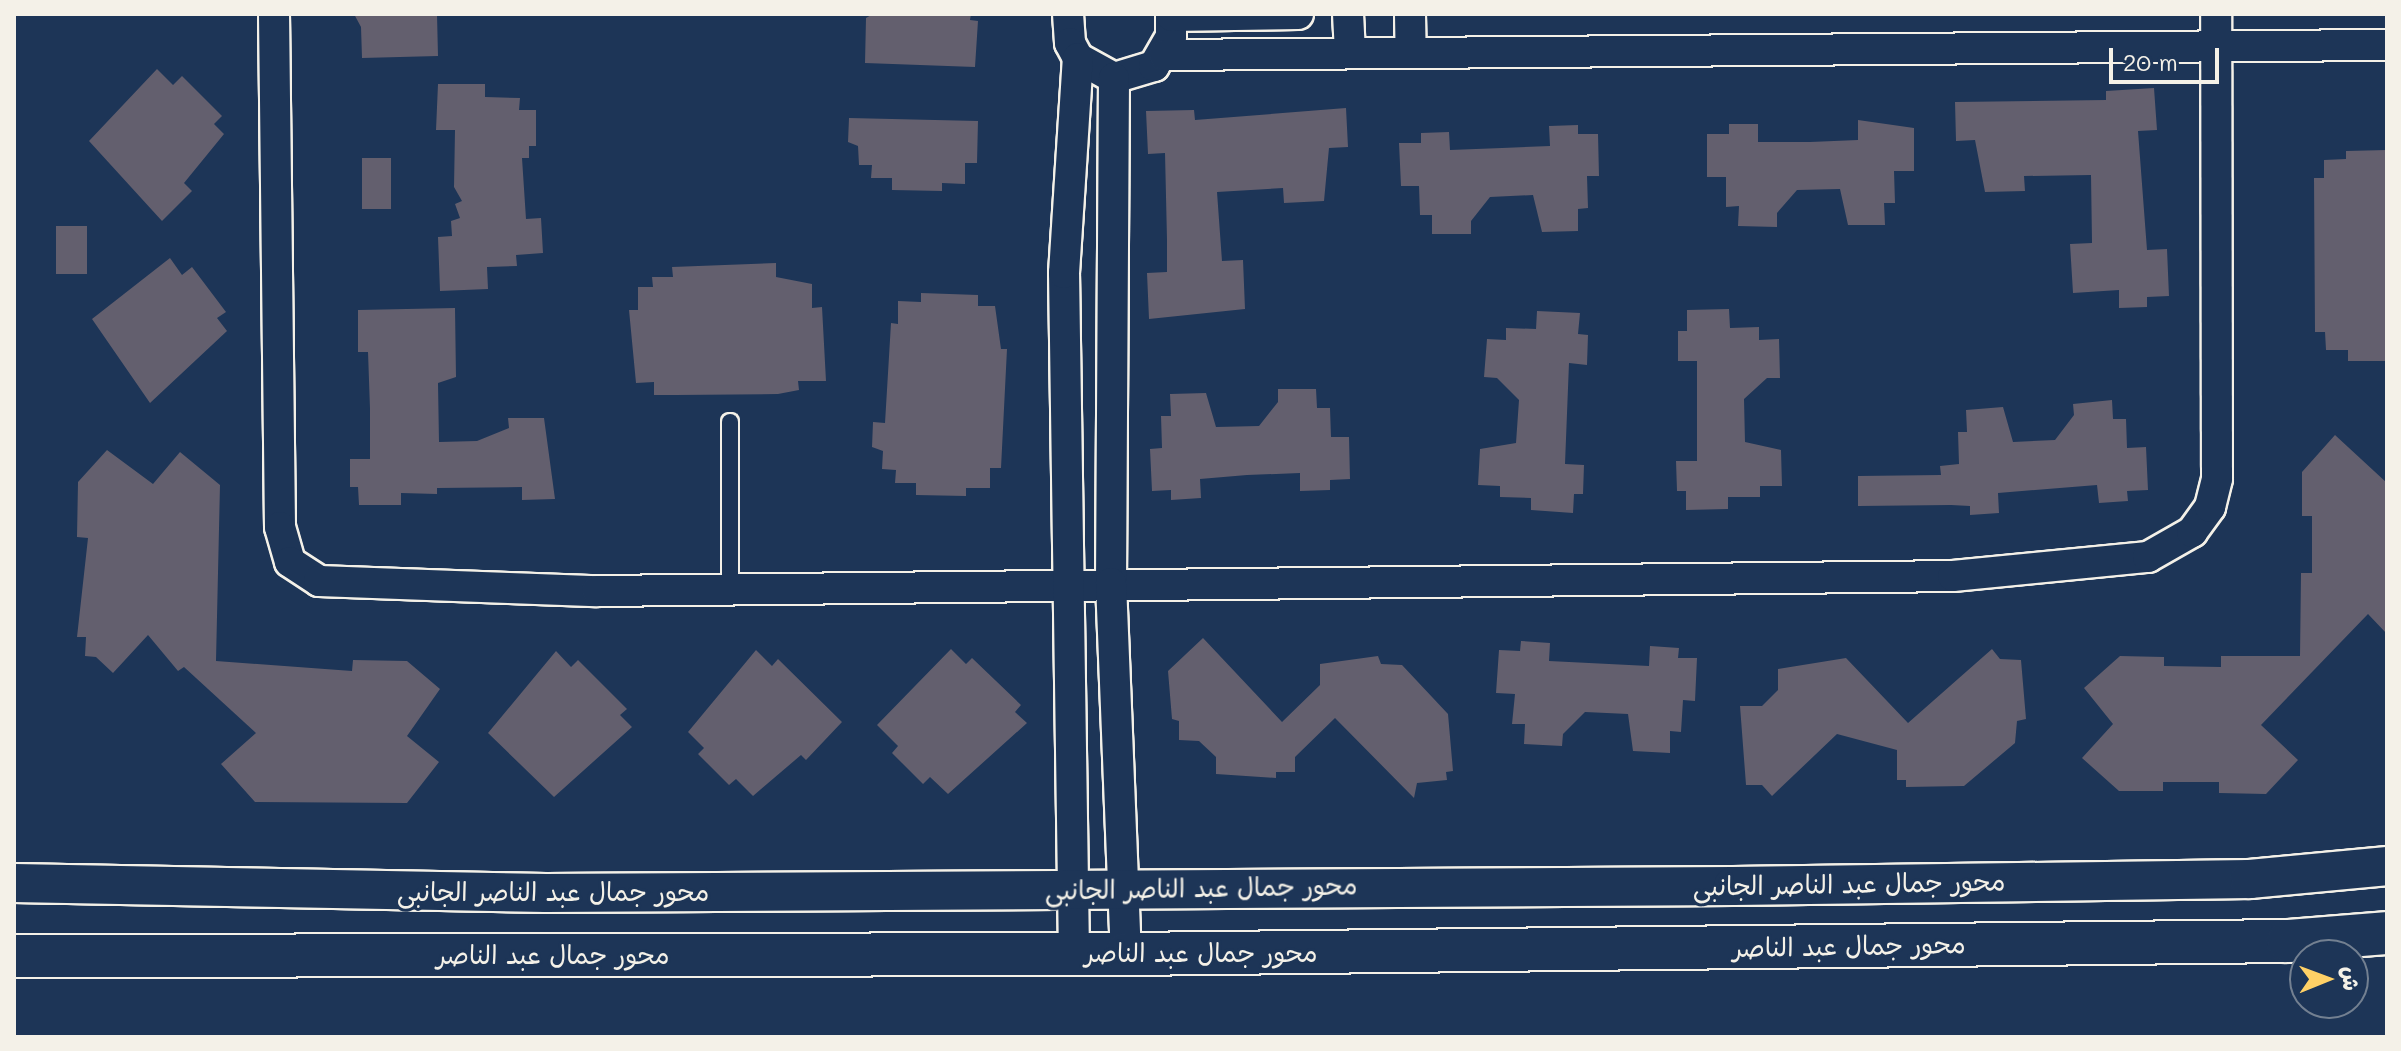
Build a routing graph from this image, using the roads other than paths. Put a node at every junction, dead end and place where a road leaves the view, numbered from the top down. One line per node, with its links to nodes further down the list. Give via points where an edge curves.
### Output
1 (274, 14): 18 (street, via 280,527 290,562 319,581)
2 (1068, 14): 13 (street, via 1070,43)
3 (1298, 14): 7 (street)
4 (1348, 14): 10 (street)
5 (1410, 14): 11 (street)
6 (2216, 14): 9 (street)
7 (1171, 15): 12 (street)
8 (2387, 45): 9 (street)
9 (2215, 47): 11 (street); 16 (street, via 2217,479 2202,519 2174,546 2148,557 1953,576)
10 (1350, 52): 11 (street); 12 (street)
11 (1411, 53)
12 (1164, 55): 14 (street, via 1142,74)
13 (1078, 58): 14 (street); 17 (street, via 1064,273)
14 (1114, 78): 16 (street)
15 (730, 422): 18 (lane)
16 (1111, 583): 17 (street); 21 (street)
17 (1069, 585): 18 (street); 22 (street)
18 (730, 590)
19 (2387, 866): 21 (street, محور جمال عبد الناصر الجانبى, via 2250,879)
20 (14, 883): 22 (street, محور جمال عبد الناصر الجانبى, via 546,893)
21 (1122, 886): 22 (street, محور جمال عبد الناصر الجانبى); 25 (street)
22 (1074, 889): 24 (street)
23 (2387, 933): 25 (main road, محور جمال عبد الناصر, via 2288,941)
24 (1074, 954): 25 (main road, محور جمال عبد الناصر); 26 (main road, محور جمال عبد الناصر)
25 (1126, 954)
26 (14, 956)

